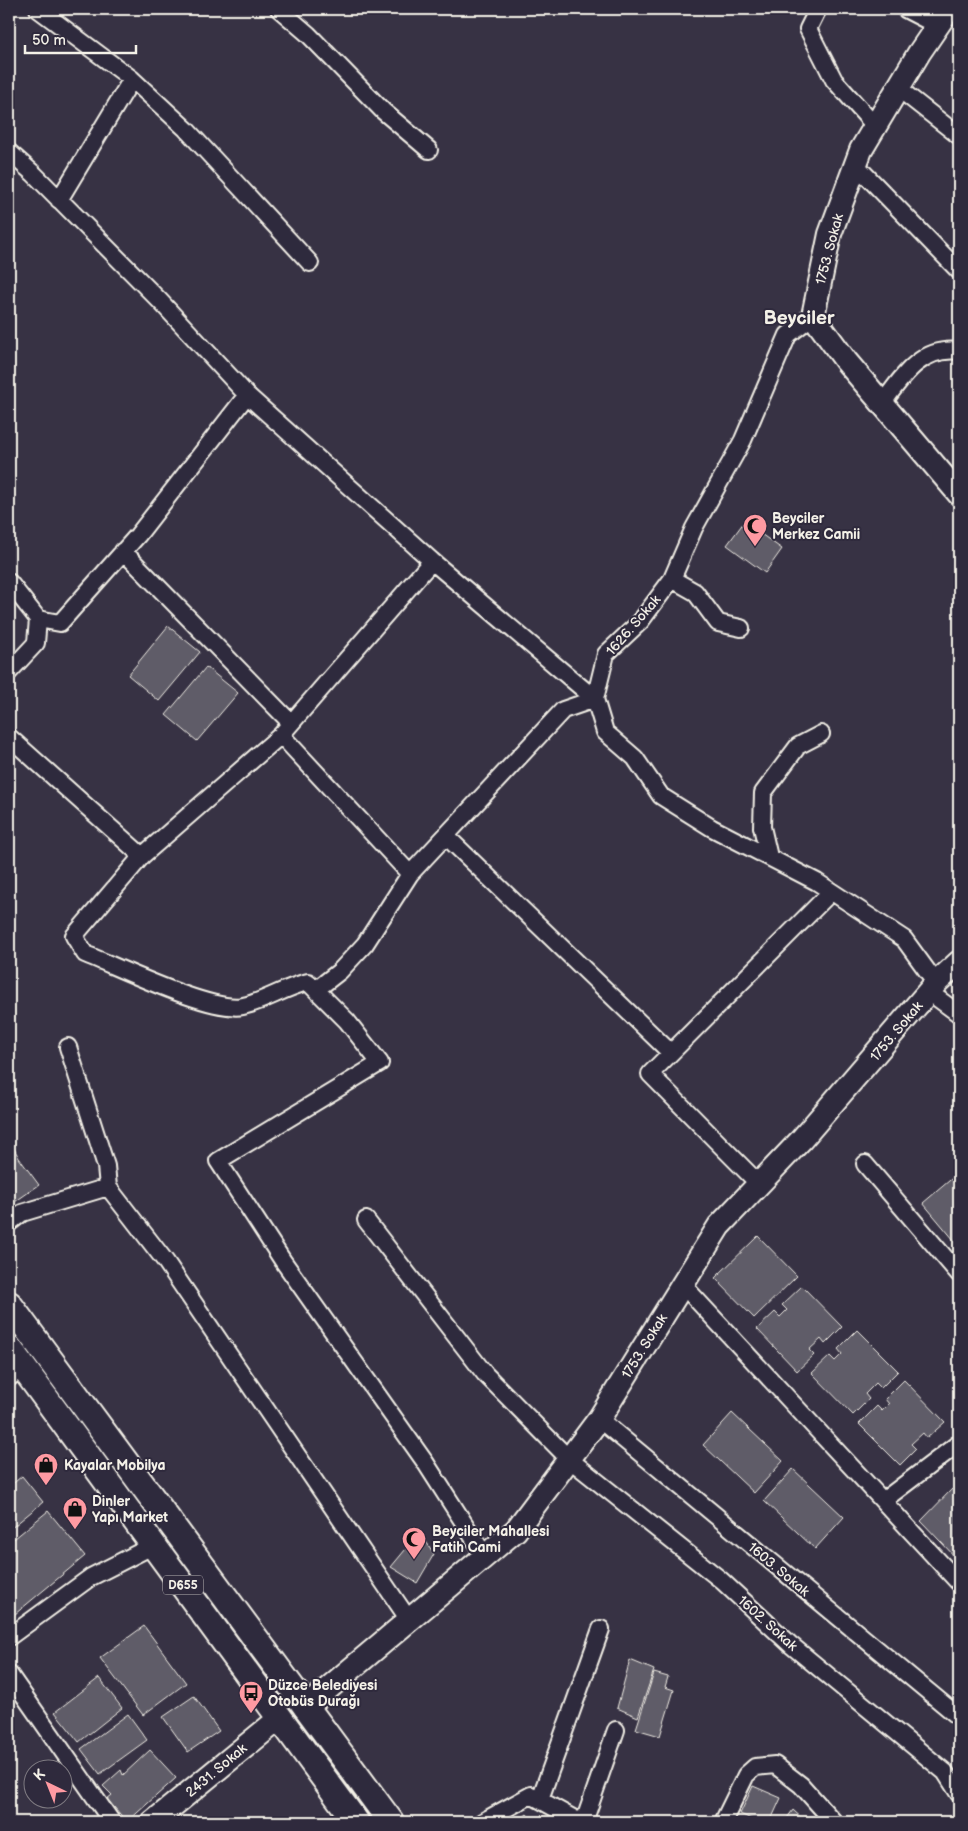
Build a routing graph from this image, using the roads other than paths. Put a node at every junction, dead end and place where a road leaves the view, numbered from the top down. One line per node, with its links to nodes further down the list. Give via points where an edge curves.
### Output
1 (38, 9): 6 (street)
2 (279, 9): 10 (street, via 383,111)
3 (818, 9): 8 (street, via 808,29 834,80)
4 (905, 9): 5 (street)
5 (944, 17): 7 (street, 1753. Sokak)
6 (132, 79): 13 (street); 14 (street, via 186,129)
7 (898, 88): 8 (street, 1753. Sokak); 9 (street)
8 (875, 126): 12 (street, 1753. Sokak)
9 (959, 136)
10 (429, 150)
11 (9, 152): 13 (street)
12 (856, 165): 15 (street); 16 (street, 1753. Sokak, via 830,234)
13 (59, 200): 18 (street, via 160,301)
14 (310, 262)
15 (959, 271)
16 (813, 316): 19 (street); 23 (street, 1626. Sokak, via 788,335 742,440 694,528)
17 (959, 351): 19 (street, via 923,356)
18 (247, 395): 21 (street); 22 (street)
19 (882, 404): 20 (street)
20 (959, 494)
21 (123, 551): 25 (street, via 60,623); 29 (street)
22 (432, 561): 28 (street); 29 (street)
23 (672, 579): 26 (street, via 695,592 718,623); 28 (street, 1626. Sokak, via 640,622 606,654)
24 (9, 582): 25 (street)
25 (38, 619): 27 (street, via 36,643)
26 (741, 628)
27 (9, 672)
28 (595, 699): 32 (street, via 563,710); 34 (street, via 605,732 635,758 661,796 712,828)
29 (286, 729): 33 (street); 35 (street)
30 (821, 734): 34 (street, via 798,746 763,793 762,827)
31 (9, 737): 33 (street)
32 (447, 837): 35 (street); 42 (street)
33 (142, 856): 39 (street, via 74,936 85,954 208,1004 242,1007 308,982)
34 (769, 857): 36 (street)
35 (410, 874): 39 (street, via 365,944 340,971)
36 (831, 892): 38 (street, via 904,939); 42 (street)
37 (959, 962): 38 (street, 1753. Sokak)
38 (933, 987): 40 (street); 44 (street, 1753. Sokak)
39 (317, 989): 57 (street, via 380,1063 218,1161 283,1261 425,1462)
40 (959, 1014)
41 (68, 1046): 45 (street, via 106,1166)
42 (671, 1053): 44 (street, via 650,1074)
43 (865, 1164): 48 (street)
44 (759, 1184): 49 (street, 1753. Sokak, via 719,1226)
45 (108, 1187): 47 (street, via 22,1213); 59 (street, via 192,1299)
46 (366, 1220): 54 (street, 1602. Sokak, via 485,1374)
47 (9, 1223)
48 (959, 1274)
49 (682, 1284): 52 (street, 1753. Sokak); 55 (street)
50 (9, 1304): 63 (main road)
51 (13, 1364): 56 (main road, D655)
52 (599, 1419): 54 (street, 1753. Sokak); 64 (street, 1603. Sokak)
53 (959, 1443): 55 (street)
54 (569, 1459): 57 (street, 1753. Sokak, via 516,1530); 67 (street, 1602. Sokak, via 714,1574 791,1645 945,1772)
55 (884, 1500): 58 (street)
56 (154, 1545): 61 (street, via 91,1577); 65 (main road, D655)
57 (485, 1556): 59 (street, 1753. Sokak)
58 (959, 1583)
59 (409, 1620): 63 (street, 1753. Sokak)
60 (601, 1629): 68 (street)
61 (9, 1637)
62 (9, 1674): 70 (street)
63 (305, 1708): 72 (main road)
64 (959, 1717)
65 (280, 1718): 69 (main road, D655); 71 (street, 2431. Sokak)
66 (616, 1730): 75 (street)
67 (959, 1794)
68 (540, 1799): 73 (street, via 531,1795); 74 (street)
69 (348, 1819)
70 (112, 1822)
71 (153, 1822)
72 (391, 1822)
73 (482, 1822)
74 (580, 1822)
75 (584, 1822)
76 (723, 1822): 77 (street, via 746,1776 755,1767 775,1765 801,1785)
77 (834, 1822)

